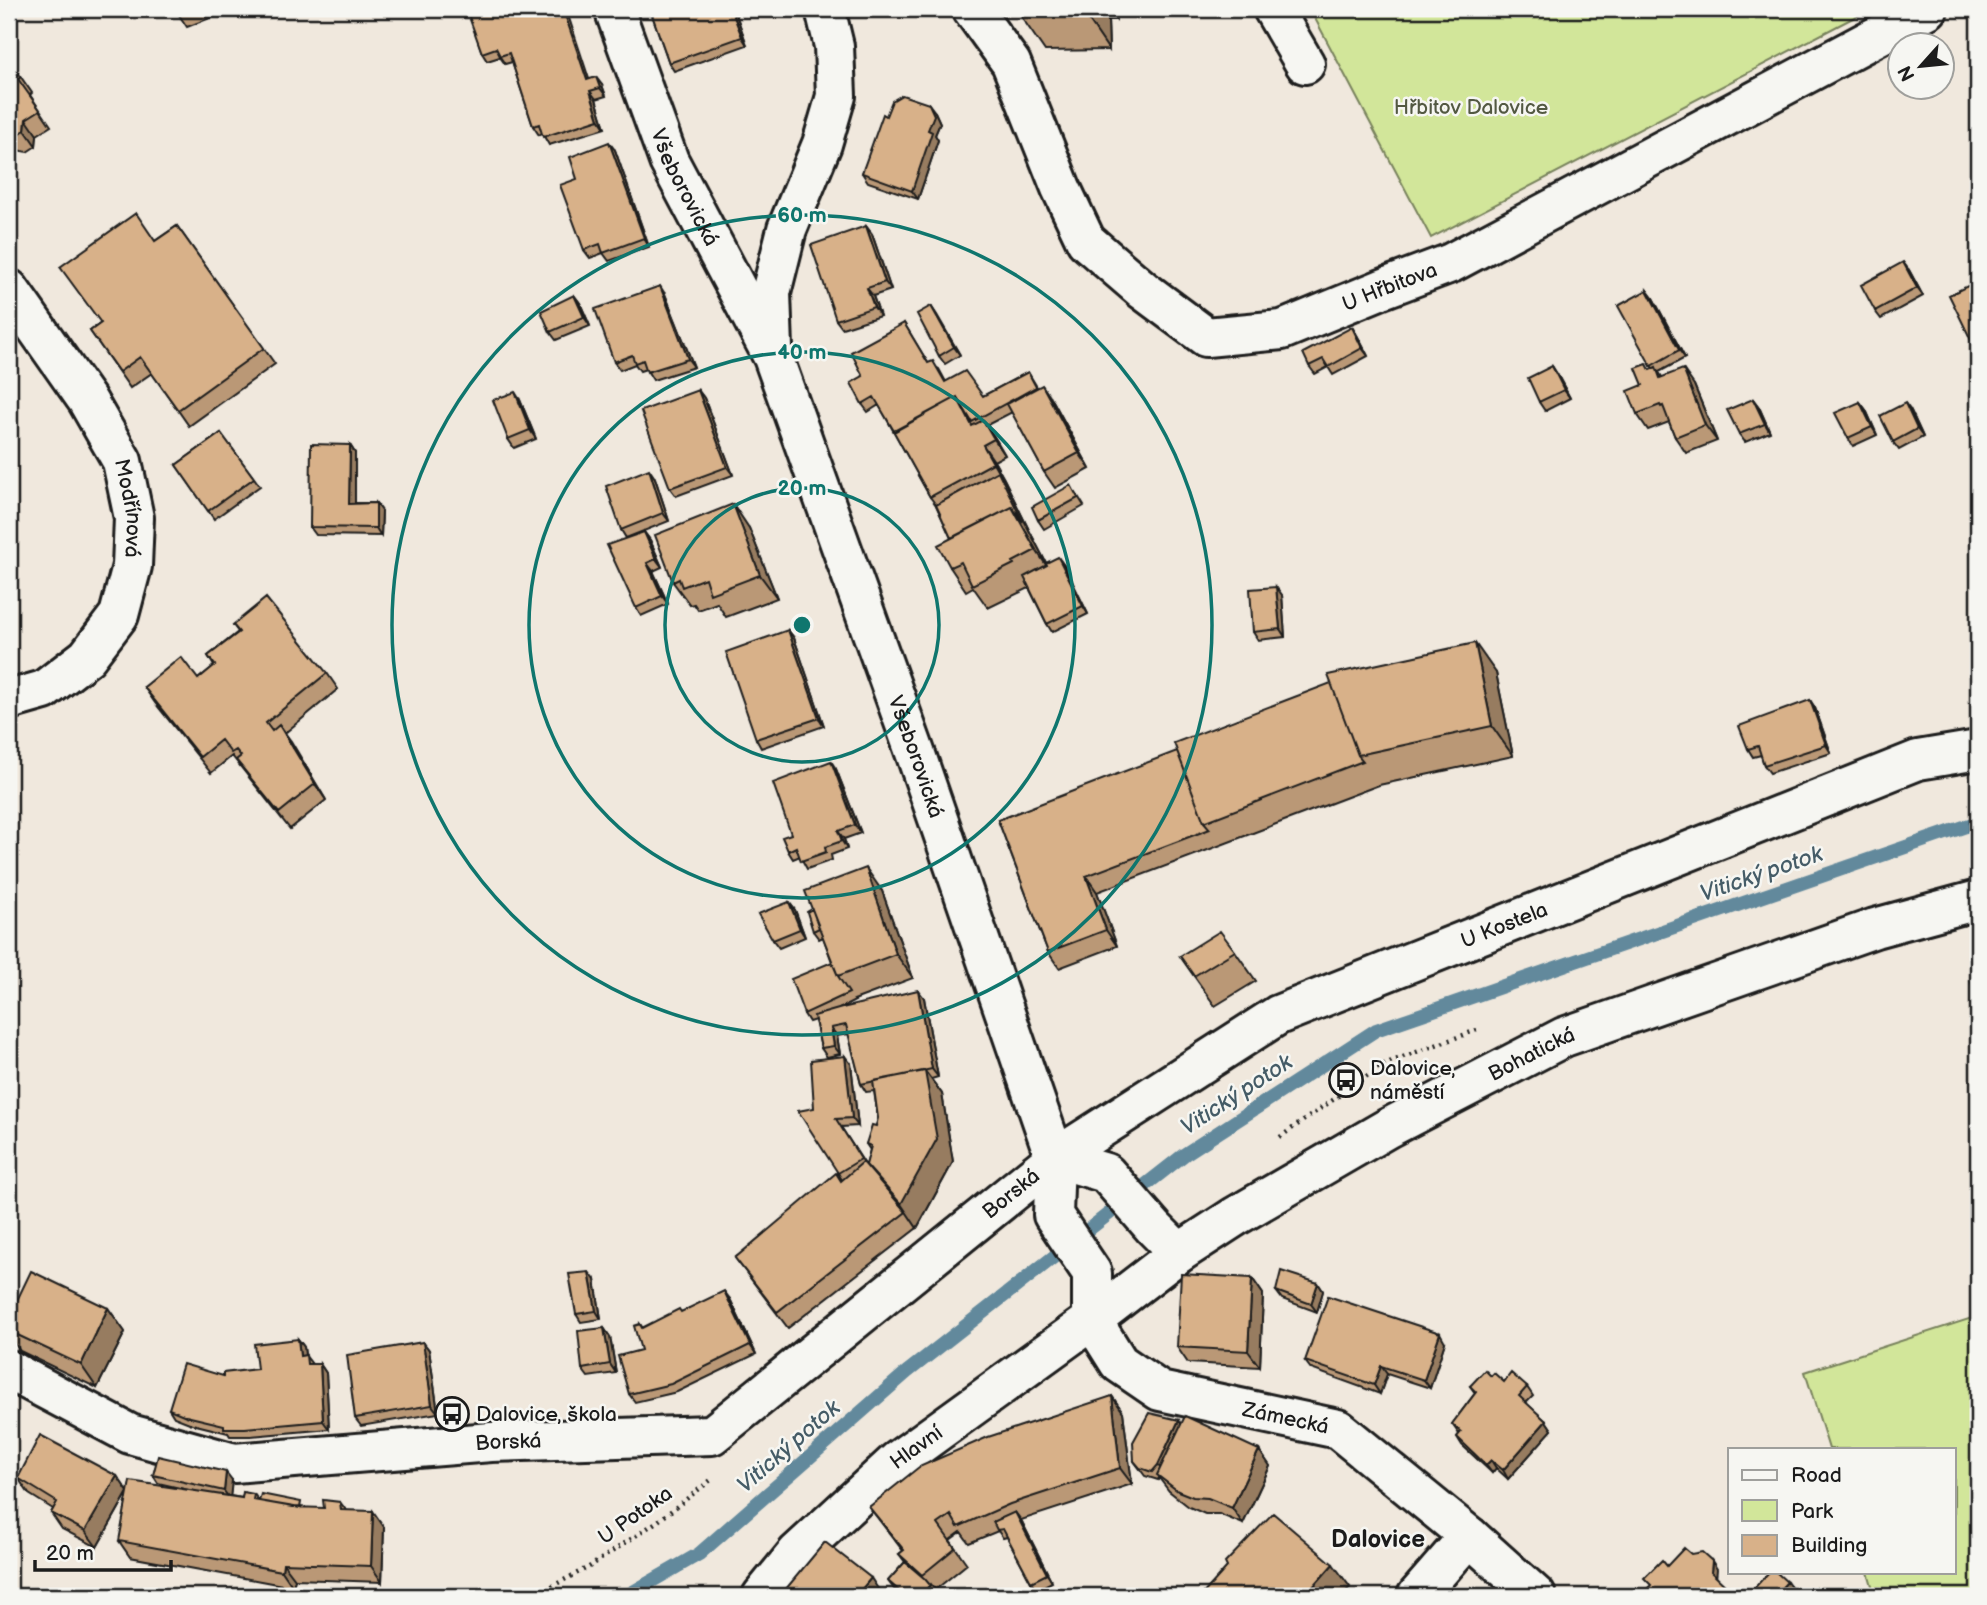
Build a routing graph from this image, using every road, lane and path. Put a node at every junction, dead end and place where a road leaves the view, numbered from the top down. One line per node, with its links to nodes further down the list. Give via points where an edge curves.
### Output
1 (614, 9): 8 (street, Všeborovická, via 669,161)
2 (825, 9): 8 (street, Všeborovická, via 834,46 836,96 822,145 787,229 771,293)
3 (972, 9): 5 (street, U Hřbitova, via 1011,63 1086,241 1206,337 1282,330 1451,263)
4 (1273, 9): 6 (street)
5 (1928, 9)
6 (1305, 64)
7 (9, 289): 9 (street, Modřínová, via 87,400 122,461 134,518 132,566 119,615 76,666 44,690)
8 (773, 357): 12 (street, Všeborovická)
9 (9, 700)
10 (1978, 750): 12 (street, U Kostela, via 1919,760 1278,1015)
11 (1978, 900): 13 (street, Bohatická, via 1875,928 1564,1037 1388,1128 1236,1216)
12 (1055, 1158): 13 (street, via 1106,1173); 14 (street, via 1054,1215 1092,1273); 16 (street, Borská)
13 (1166, 1240): 14 (street, Bohatická)
14 (1092, 1321): 17 (street, Zámecká, via 1119,1363 1160,1391 1338,1429); 19 (street, Hlavní, via 897,1461 797,1553)
15 (9, 1370): 16 (street, Borská, via 130,1434 234,1463 491,1442)
16 (712, 1434): 18 (path, U Potoka, via 717,1475 589,1567)
17 (1469, 1536): 20 (street); 21 (street, Zámecká)
18 (533, 1596)
19 (762, 1596)
20 (1417, 1596)
21 (1536, 1596)

